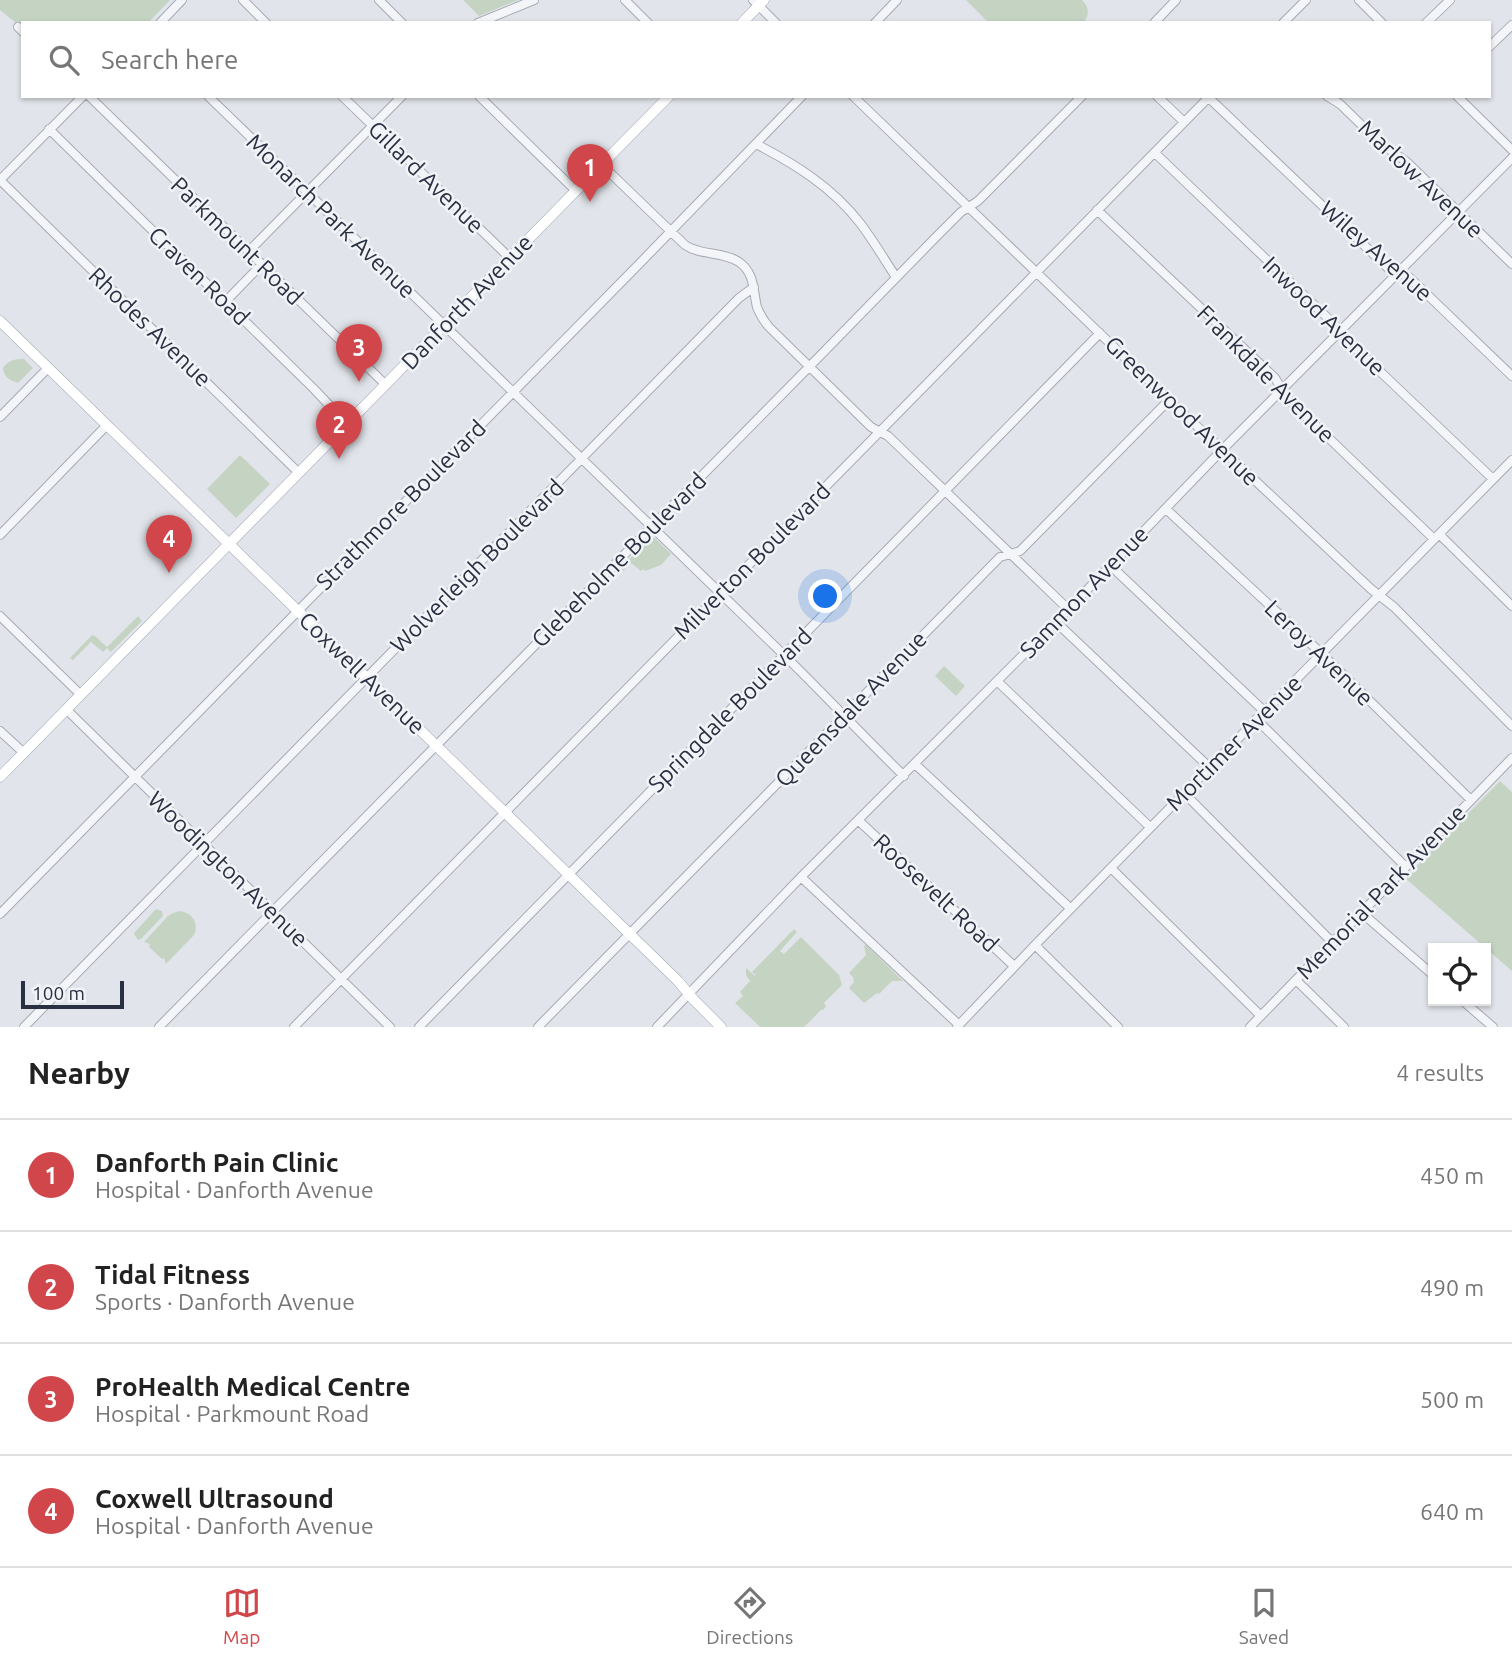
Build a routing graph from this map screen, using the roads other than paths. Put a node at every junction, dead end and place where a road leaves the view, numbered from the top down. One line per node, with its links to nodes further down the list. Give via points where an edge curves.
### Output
1 (182, 0): 12 (street)
2 (243, 0): 13 (street)
3 (379, 0): 14 (street)
4 (534, 0): 15 (street)
5 (625, 0): 16 (street)
6 (897, 0): 19 (street)
7 (1177, 0): 20 (street)
8 (1306, 0): 21 (street)
9 (1359, 0): 22 (street)
10 (1450, 0): 23 (street)
11 (759, 2): 17 (main road); 18 (street)
12 (162, 21)
13 (264, 21)
14 (400, 21)
15 (483, 21)
16 (646, 21)
17 (744, 21)
18 (774, 21)
19 (877, 21)
20 (1156, 21)
21 (1285, 21)
22 (1380, 21)
23 (1428, 21)
24 (1512, 25): 25 (street)
25 (1491, 45)
26 (81, 98): 43 (street)
27 (91, 98): 56 (street, Parkmount Road)
28 (210, 98): 51 (street, Monarch Park Avenue)
29 (344, 98): 42 (street, Gillard Avenue)
30 (400, 98): 42 (street)
31 (481, 98): 50 (street)
32 (667, 98): 48 (main road, Danforth Avenue)
33 (800, 98): 44 (street, Strathmore Boulevard)
34 (855, 98): 52 (street, Greenwood Avenue)
35 (1080, 98): 52 (street, Glebeholme Boulevard, via 978,201)
36 (1159, 98): 41 (street)
37 (1208, 98): 41 (street, Milverton Boulevard)
38 (1210, 98): 60 (street, Wiley Avenue, via 1388,268)
39 (1330, 98): 54 (street, Marlow Avenue)
40 (1459, 98): 45 (street)
41 (1184, 122): 46 (street, Milverton Boulevard)
42 (372, 126): 51 (street); 57 (street, Gillard Avenue)
43 (49, 130): 49 (street); 64 (street, Craven Road)
44 (756, 144): 55 (street, Strathmore Boulevard); 62 (street, via 815,179 839,200)
45 (1512, 150)
46 (1154, 153): 53 (street, Milverton Boulevard); 67 (street, Inwood Avenue)
47 (1512, 158): 54 (street, Sammon Avenue)
48 (602, 165): 50 (main road, Danforth Avenue); 55 (street)
49 (0, 180): 83 (street, Rhodes Avenue)
50 (576, 191): 57 (main road, Danforth Avenue)
51 (307, 192): 56 (street); 66 (street, Monarch Park Avenue)
52 (967, 206): 61 (street, Greenwood Avenue); 62 (street, Glebeholme Boulevard)
53 (1097, 209): 61 (street, Milverton Boulevard); 73 (street, Frankdale Avenue, via 1275,378)
54 (1457, 211): 58 (street, Marlow Avenue); 60 (street, Sammon Avenue)
55 (671, 232): 63 (street, via 690,249 738,261); 74 (street, Strathmore Boulevard)
56 (248, 252): 59 (street, Parkmount Road)
57 (510, 258): 66 (main road, Danforth Avenue)
58 (1512, 264)
59 (261, 265): 64 (street); 72 (street, Parkmount Road)
60 (1398, 272): 67 (street, Sammon Avenue); 71 (street, Wiley Avenue, via 1409,277)
61 (1036, 273): 68 (street, Greenwood Avenue); 79 (street, Milverton Boulevard)
62 (896, 277): 69 (street, Glebeholme Boulevard)
63 (754, 287): 69 (street, via 762,318); 81 (street, Wolverleigh Boulevard)
64 (225, 302): 77 (street, Craven Road)
65 (0, 321): 70 (main road, Coxwell Avenue)
66 (444, 325): 72 (main road, Danforth Avenue); 74 (street, Monarch Park Avenue)
67 (1340, 331): 73 (street, Sammon Avenue); 84 (street, Inwood Avenue)
68 (1100, 333): 75 (street, Greenwood Avenue); 85 (street, Springdale Boulevard)
69 (810, 366): 79 (street); 87 (street, Glebeholme Boulevard)
70 (48, 368): 76 (street); 78 (main road, Coxwell Avenue)
71 (1512, 376)
72 (386, 385): 77 (main road, Danforth Avenue)
73 (1282, 390): 80 (street, Sammon Avenue); 89 (street, Frankdale Avenue)
74 (513, 391): 81 (street, Monarch Park Avenue); 97 (street, Strathmore Boulevard)
75 (1169, 400): 80 (street, Greenwood Avenue); 91 (street, Queensdale Avenue, via 1020,551)
76 (0, 417)
77 (347, 424): 83 (main road, Danforth Avenue)
78 (107, 425): 88 (street); 90 (main road, Coxwell Avenue)
79 (880, 431): 85 (street); 93 (street, Milverton Boulevard)
80 (1222, 450): 86 (street, Sammon Avenue); 94 (street, Greenwood Avenue)
81 (583, 459): 87 (street, Monarch Park Avenue); 102 (street, Wolverleigh Boulevard)
82 (1512, 460): 84 (street, Mortimer Avenue)
83 (299, 473): 90 (main road, Danforth Avenue)
84 (1493, 479): 89 (street, Mortimer Avenue)
85 (946, 491): 91 (street); 101 (street, Springdale Boulevard)
86 (1166, 509): 92 (street, Sammon Avenue); 100 (street, Leroy Avenue)
87 (652, 526): 93 (street, Monarch Park Avenue); 111 (street, Glebeholme Boulevard)
88 (0, 535)
89 (1437, 536): 94 (street, Mortimer Avenue); 95 (street, Frankdale Avenue)
90 (229, 544): 97 (main road, Coxwell Avenue); 104 (main road, Danforth Avenue)
91 (1011, 553): 96 (street); 107 (street, Queensdale Avenue, via 1000,557)
92 (1111, 566): 96 (street, Sammon Avenue); 106 (street)
93 (720, 593): 101 (street, Monarch Park Avenue); 121 (street, Milverton Boulevard)
94 (1379, 596): 100 (street, Mortimer Avenue); 109 (street, Greenwood Avenue)
95 (1512, 606)
96 (1068, 609): 99 (street, Sammon Avenue)
97 (297, 611): 102 (main road, Coxwell Avenue); 118 (street, Strathmore Boulevard)
98 (0, 616): 104 (street)
99 (1056, 622): 103 (street, Sammon Avenue); 115 (street)
100 (1322, 654): 106 (street, Mortimer Avenue); 120 (street, Leroy Avenue)
101 (784, 655): 107 (street, Monarch Park Avenue); 127 (street, Springdale Boulevard)
102 (367, 678): 111 (main road, Coxwell Avenue); 124 (street, Wolverleigh Boulevard)
103 (997, 681): 114 (street, Sammon Avenue); 123 (street)
104 (81, 695): 105 (main road, Danforth Avenue)
105 (67, 710): 112 (main road, Danforth Avenue); 118 (street, Woodington Avenue)
106 (1264, 711): 108 (street, Mortimer Avenue)
107 (844, 716): 116 (street, Monarch Park Avenue); 133 (street, Queensdale Avenue)
108 (1256, 719): 115 (street, Mortimer Avenue); 125 (street)
109 (1512, 726)
110 (0, 731): 112 (street)
111 (437, 746): 121 (main road, Coxwell Avenue); 130 (street, Glebeholme Boulevard)
112 (24, 753): 117 (main road, Danforth Avenue)
113 (1512, 758): 120 (street, Memorial Park Avenue)
114 (915, 764): 116 (street, Sammon Avenue); 129 (street)
115 (1209, 767): 119 (street, Mortimer Avenue)
116 (904, 776): 122 (street, Sammon Avenue)
117 (0, 777)
118 (134, 777): 124 (street, Woodington Avenue); 132 (street, Strathmore Boulevard)
119 (1184, 793): 123 (street, Mortimer Avenue); 134 (street)
120 (1471, 800): 125 (street, Memorial Park Avenue)
121 (505, 812): 127 (main road, Coxwell Avenue); 138 (street, Milverton Boulevard)
122 (858, 820): 128 (street, Sammon Avenue); 136 (street, Roosevelt Road)
123 (1150, 827): 126 (street, Mortimer Avenue)
124 (204, 845): 130 (street, Woodington Avenue); 144 (street, Wolverleigh Boulevard)
125 (1406, 867): 131 (street, Memorial Park Avenue)
126 (1111, 868): 129 (street, Mortimer Avenue); 142 (street)
127 (569, 874): 133 (main road, Coxwell Avenue); 148 (street, Springdale Boulevard)
128 (801, 877): 140 (street, Sammon Avenue); 143 (street)
129 (1070, 908): 135 (street, Mortimer Avenue)
130 (273, 912): 138 (street, Woodington Avenue); 145 (street, Glebeholme Boulevard)
131 (1362, 913): 134 (street, Memorial Park Avenue); 137 (street)
132 (0, 914)
133 (629, 934): 140 (main road, Coxwell Avenue); 149 (street, Queensdale Avenue)
134 (1333, 943): 139 (street, Memorial Park Avenue)
135 (1035, 945): 136 (street, Mortimer Avenue); 152 (street, Roosevelt Road)
136 (1014, 966): 143 (street, Mortimer Avenue)
137 (1428, 971)
138 (340, 980): 146 (street, Milverton Boulevard); 147 (street, Woodington Avenue)
139 (1296, 981): 142 (street, Memorial Park Avenue); 154 (street)
140 (689, 994): 150 (street, Sammon Avenue); 151 (main road, Coxwell Avenue)
141 (1469, 1006): 155 (street)
142 (1261, 1016): 153 (street, Memorial Park Avenue)
143 (962, 1025)
144 (24, 1027)
145 (159, 1027)
146 (295, 1027)
147 (390, 1027)
148 (419, 1027)
149 (538, 1027)
150 (657, 1027)
151 (721, 1027)
152 (1118, 1027)
153 (1250, 1027)
154 (1344, 1027)
155 (1493, 1027)

